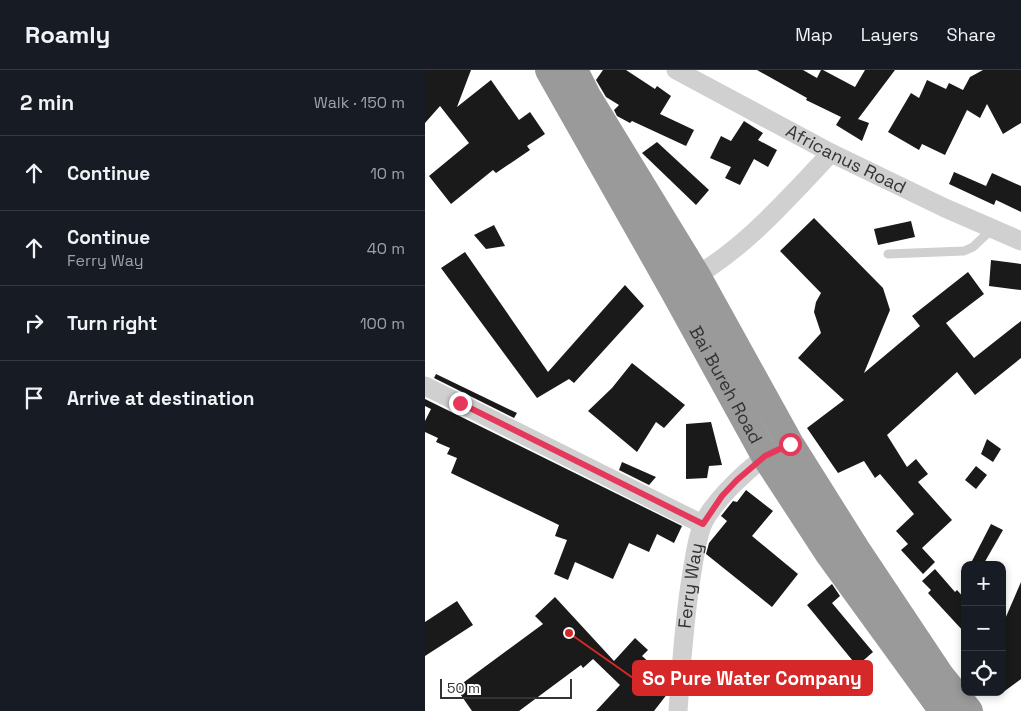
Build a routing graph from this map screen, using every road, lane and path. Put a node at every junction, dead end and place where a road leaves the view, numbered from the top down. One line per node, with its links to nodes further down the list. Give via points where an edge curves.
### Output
1 (549, 70): 9 (highway, Bai Bureh Road)
2 (574, 70): 8 (highway)
3 (676, 70): 4 (street, Africanus Road)
4 (831, 153): 5 (street, Africanus Road); 8 (street, via 735,250)
5 (992, 228): 6 (street, Africanus Road); 7 (lane, via 973,247 964,251)
6 (1021, 241)
7 (889, 254)
8 (697, 276): 9 (street); 11 (highway)
9 (673, 289): 12 (highway, Bai Bureh Road)
10 (425, 386): 13 (street)
11 (790, 444): 12 (street, Ferry Way); 16 (highway, via 940,675)
12 (765, 456): 13 (street, Ferry Way, via 722,496); 15 (highway, Bai Bureh Road, via 829,554)
13 (703, 524): 14 (street, Ferry Way, via 688,599)
14 (678, 711)
15 (943, 711)
16 (969, 711)

